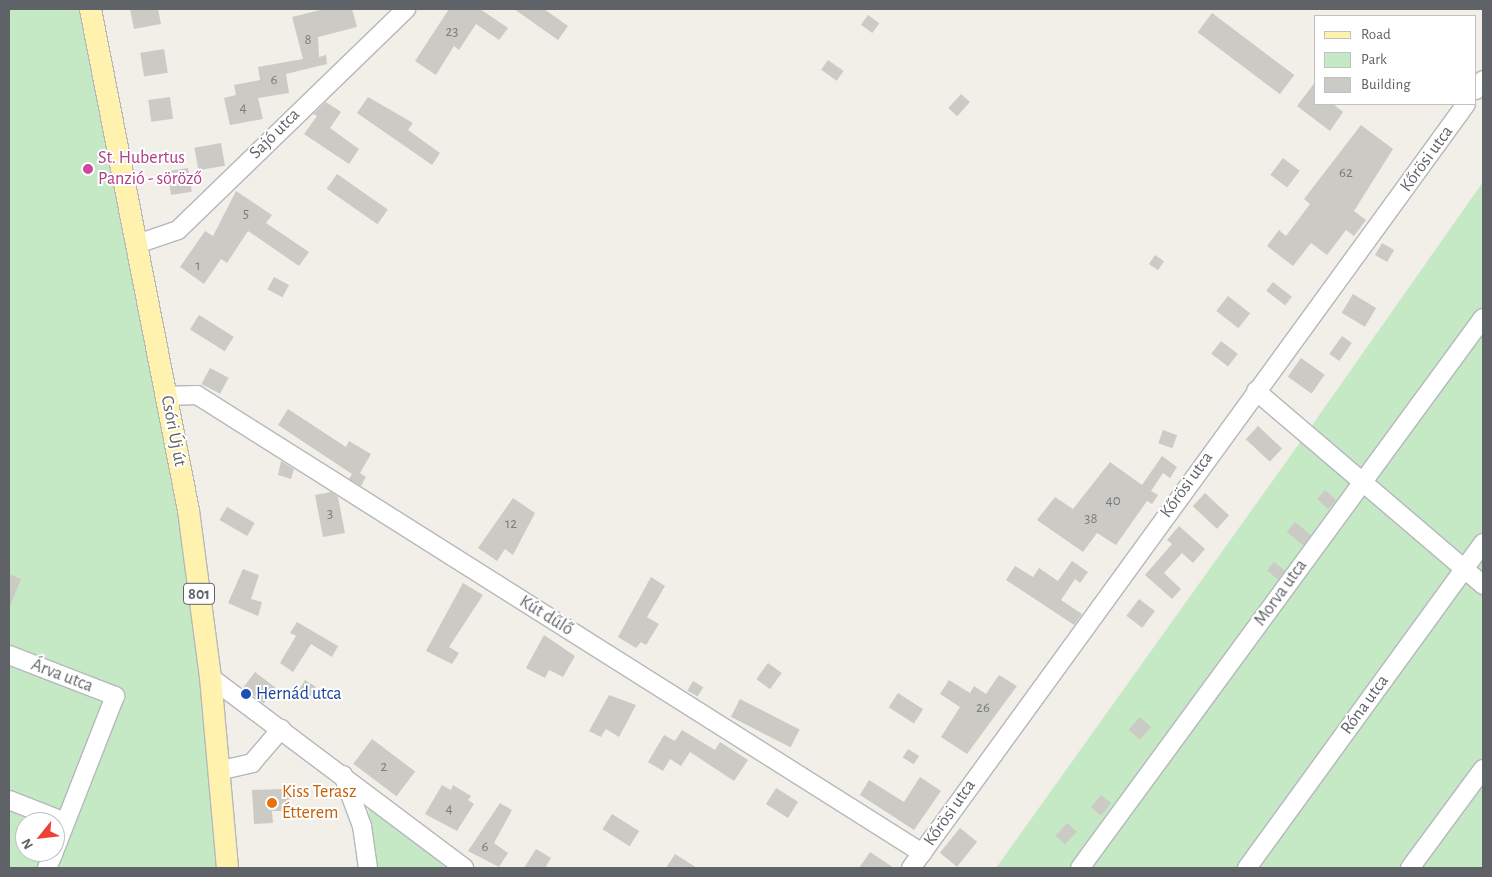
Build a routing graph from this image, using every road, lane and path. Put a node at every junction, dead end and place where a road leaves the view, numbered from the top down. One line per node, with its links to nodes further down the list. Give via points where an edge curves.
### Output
1 (90, 9): 4 (main road, Csóri Új út / 801)
2 (406, 9): 4 (street, Sajó utca, via 178,230)
3 (1465, 105): 6 (street, Kőrösi utca)
4 (137, 244): 7 (main road, Csóri Új út / 801)
5 (1483, 318): 8 (street, Morva utca)
6 (1256, 391): 8 (street); 20 (street, Kőrösi utca)
7 (167, 396): 13 (main road, Csóri Új út / 801); 20 (street, Kút dűlő, via 197,395)
8 (1361, 482): 10 (street); 25 (street, Morva utca)
9 (1483, 542): 10 (street, Róna utca)
10 (1464, 569): 11 (street); 26 (street, Róna utca)
11 (1483, 584)
12 (9, 655): 19 (street, Árva utca, via 115,696)
13 (210, 677): 14 (street); 16 (main road, Csóri Új út / 801)
14 (281, 729): 16 (street, via 252,763); 17 (street)
15 (1483, 769): 27 (street)
16 (218, 770): 21 (main road, Csóri Új út / 801)
17 (342, 774): 22 (street, via 362,826); 23 (street)
18 (9, 800): 19 (street)
19 (66, 822)
20 (922, 853): 24 (street, Kőrösi utca)
21 (227, 863)
22 (368, 868)
23 (464, 868)
24 (911, 868)
25 (1080, 868)
26 (1247, 868)
27 (1410, 868)

